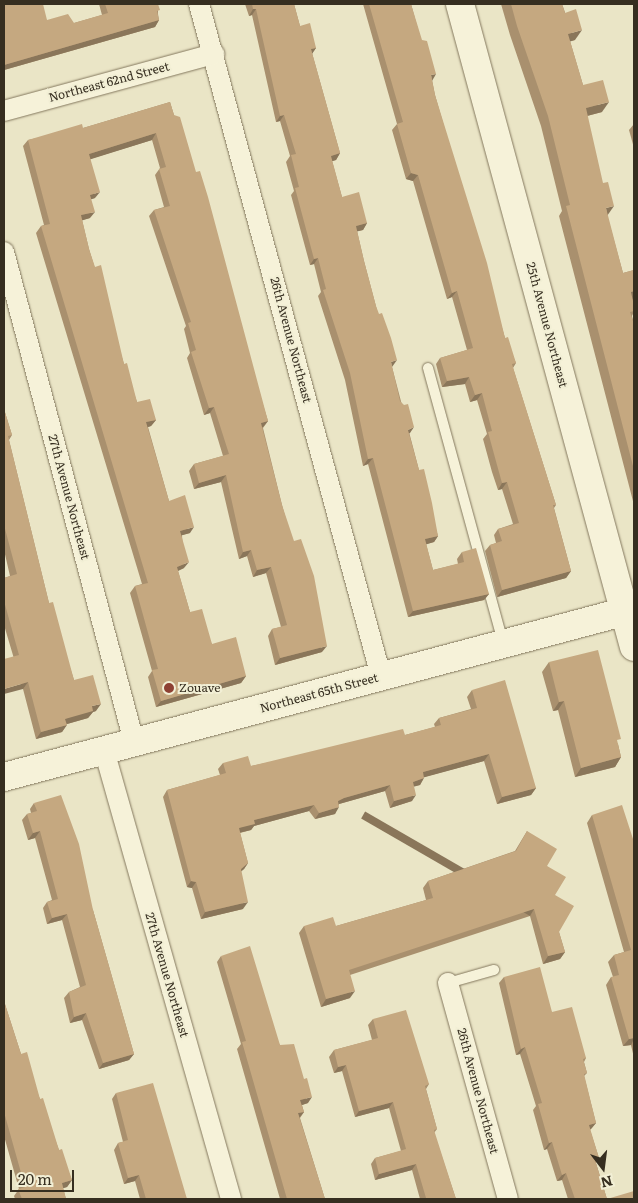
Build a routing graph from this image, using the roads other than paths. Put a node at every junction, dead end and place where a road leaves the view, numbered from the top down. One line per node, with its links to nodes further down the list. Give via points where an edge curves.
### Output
1 (200, 4): 3 (street, 26th Avenue Northeast)
2 (460, 4): 7 (main road, 25th Avenue Northeast)
3 (214, 54): 4 (street, Northeast 62nd Street); 10 (street, 26th Avenue Northeast)
4 (4, 111)
5 (4, 252): 11 (street, 27th Avenue Northeast)
6 (428, 368): 8 (lane)
7 (630, 610): 8 (main road, Northeast 65th Street); 9 (main road, 25th Avenue Northeast)
8 (504, 644): 10 (main road, Northeast 65th Street)
9 (634, 647)
10 (381, 676): 11 (main road, Northeast 65th Street)
11 (134, 742): 12 (main road, Northeast 65th Street)
12 (104, 750): 13 (main road, Northeast 65th Street); 16 (street, 27th Avenue Northeast)
13 (4, 777)
14 (494, 970): 15 (lane)
15 (448, 983): 17 (street, 26th Avenue Northeast)
16 (231, 1199)
17 (508, 1199)

